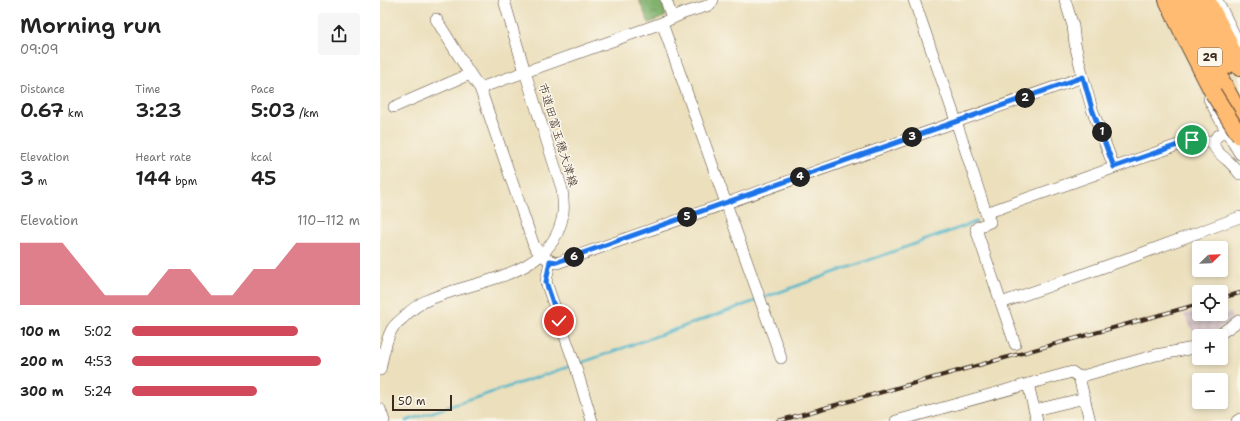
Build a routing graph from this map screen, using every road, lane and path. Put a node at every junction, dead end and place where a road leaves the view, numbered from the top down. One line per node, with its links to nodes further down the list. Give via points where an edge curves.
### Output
1 (504, 0): 16 (street, 市道田富玉穂大津線)
2 (666, 0): 13 (street)
3 (713, 0): 13 (street, via 710,5)
4 (914, 0): 23 (street)
5 (1065, 0): 18 (street)
6 (1160, 0): 25 (street, via 1222,125)
7 (1167, 0): 25 (highway, bridge)
8 (1179, 0): 22 (highway, 29)
9 (1193, 0): 20 (highway, 29)
10 (1207, 0): 15 (highway)
11 (1217, 0): 14 (street)
12 (436, 20): 17 (street)
13 (667, 21): 16 (street); 29 (street)
14 (1240, 46)
15 (1240, 68)
16 (525, 72): 19 (street); 32 (street, 市道田富玉穂大津線, via 562,189 562,222)
17 (470, 74): 19 (street); 21 (street)
18 (1083, 77): 23 (street); 27 (street)
19 (480, 88): 32 (street, via 534,246)
20 (1240, 92)
21 (394, 107)
22 (1240, 115)
23 (956, 121): 29 (street); 30 (street)
24 (1240, 126): 25 (street)
25 (1236, 142): 26 (street, via 1217,136)
26 (1214, 144): 27 (street, via 1192,140); 28 (street, via 1216,150)
27 (1114, 167): 30 (street)
28 (1240, 174)
29 (726, 204): 32 (street, via 557,262); 38 (street)
30 (988, 217): 33 (street, via 976,229)
31 (1240, 217): 33 (street)
32 (546, 258): 39 (street, 市道田富玉穂大津線, via 421,303 393,328 384,349); 47 (street, via 546,282)
33 (1001, 303): 36 (street)
34 (1240, 320): 35 (street)
35 (1227, 329)
36 (1015, 344)
37 (1192, 348): 40 (street, via 1156,355)
38 (781, 358)
39 (380, 370)
40 (1079, 378): 41 (street, via 1072,372); 42 (street)
41 (1028, 384): 44 (street); 48 (street)
42 (1085, 398): 44 (street); 49 (street)
43 (380, 409): 46 (street)
44 (1036, 416)
45 (1240, 418): 50 (street)
46 (384, 421)
47 (592, 421)
48 (896, 421)
49 (1090, 421)
50 (1237, 421)

